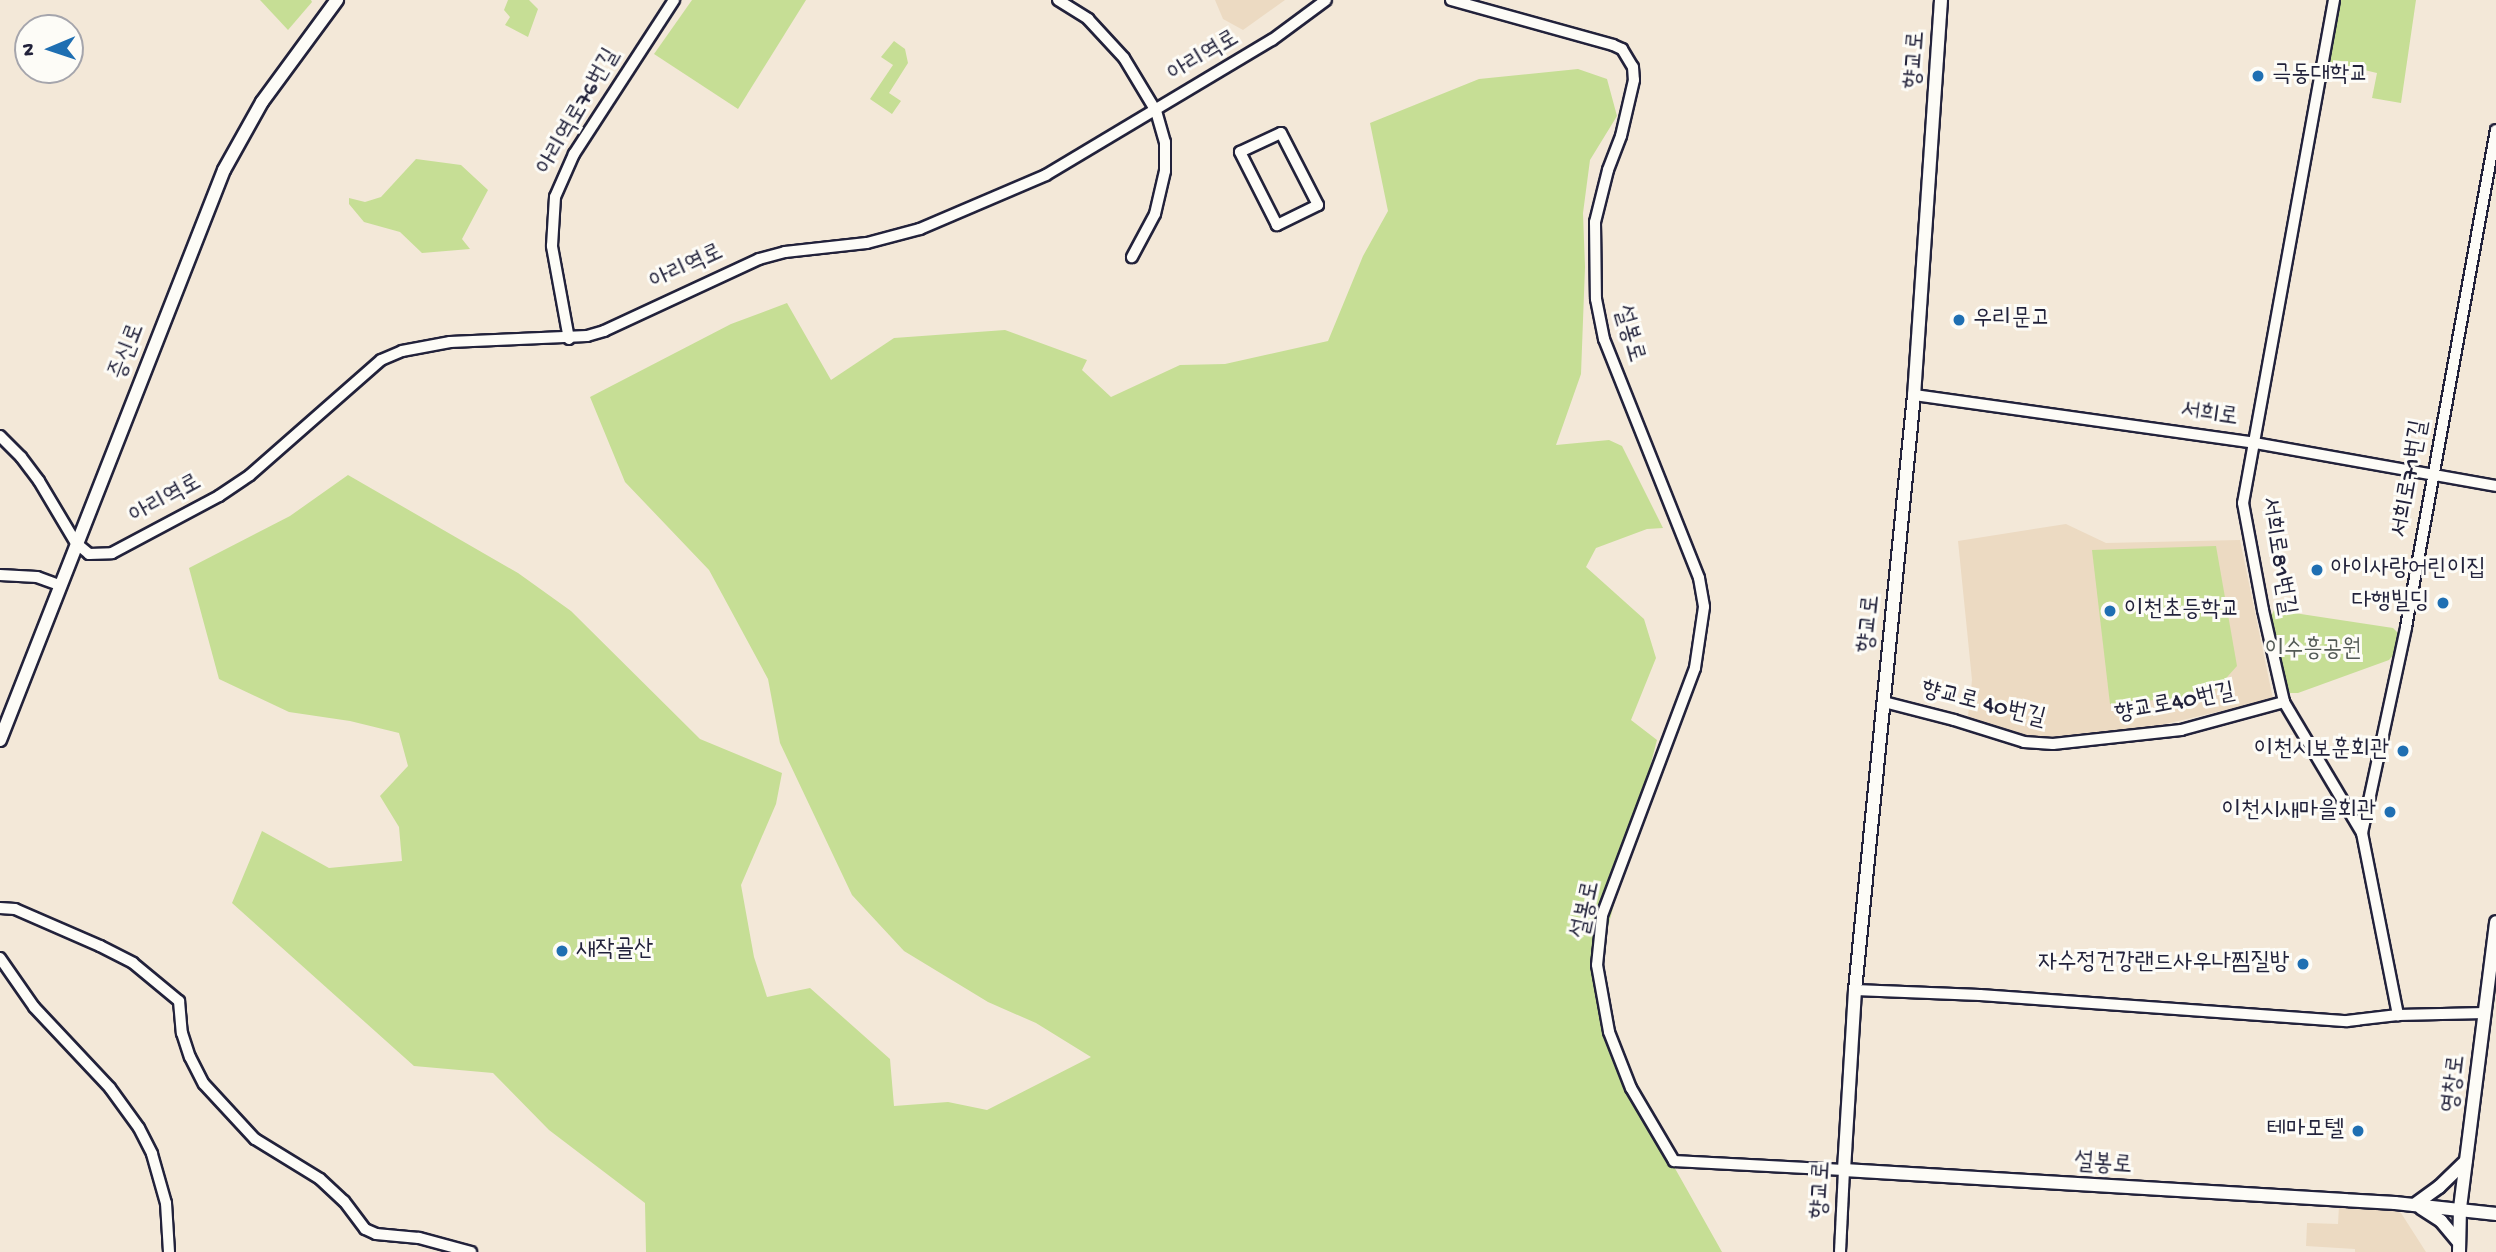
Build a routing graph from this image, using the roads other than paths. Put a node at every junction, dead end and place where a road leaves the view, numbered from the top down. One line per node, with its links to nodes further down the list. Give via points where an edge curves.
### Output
1 (337, 0): 18 (street, 증신로, via 262,102 224,170)
2 (674, 0): 12 (street, 아리역로76번길, via 574,154 555,197 552,246)
3 (1058, 0): 8 (street, via 1106,36)
4 (1326, 0): 8 (street, 아리역로, via 1272,40)
5 (1451, 0): 33 (street, 설봉로, via 1613,45 1622,49 1633,67 1622,136 1595,222 1596,299 1604,339 1699,578 1704,607 1695,668 1602,916 1597,965 1609,1032 1631,1088 1674,1161)
6 (1941, 0): 13 (street, 향교로)
7 (2334, 0): 15 (street, 서희로81번길)
8 (1156, 111): 11 (street, via 1165,142 1165,170 1154,215); 12 (street, 아리역로, via 1046,176 920,229 867,243 759,258 604,331)
9 (2496, 130): 16 (street, 서희로71번길)
10 (1277, 225): 10 (street, via 1240,152 1281,133 1318,205)
11 (1132, 257)
12 (569, 339): 18 (street, 아리역로, via 450,342 402,351 364,373 275,455 219,496 112,553 89,554)
13 (1914, 395): 15 (street, 서희로); 21 (street, 향교로)
14 (0, 436): 18 (street, via 39,481)
15 (2255, 443): 16 (street, 서희로); 22 (street, 서희로81번길, via 2243,503)
16 (2433, 474): 17 (street, 서희로); 25 (street, 서희로71번길, via 2400,659)
17 (2496, 486)
18 (76, 543): 20 (street, 증신로)
19 (0, 575): 20 (street, via 37,577)
20 (60, 585): 23 (street, 증신로)
21 (1884, 702): 24 (street, 향교로 40번길, via 2028,743); 29 (street, 향교로)
22 (2284, 702): 24 (street, 향교로40번길, via 2181,730); 25 (street, 서희로81번길)
23 (2, 731)
24 (2073, 742)
25 (2362, 833): 31 (street, 서희로81번길)
26 (0, 908): 39 (street, via 15,909 100,946 132,963 179,1001 182,1033 204,1084 255,1139 320,1179 365,1229)
27 (2496, 922): 30 (street, 영창로)
28 (0, 958): 38 (street, via 34,1007 110,1088 139,1128 166,1203)
29 (1855, 990): 31 (street, via 2347,1021); 33 (street, 향교로)
30 (2485, 1013): 31 (street); 32 (street, 영창로)
31 (2398, 1015)
32 (2466, 1161): 34 (street); 35 (street, 영창로)
33 (1844, 1170): 34 (street, 설봉로); 40 (street, 향교로)
34 (2414, 1205): 35 (street, 설봉로); 37 (street, via 2441,1221)
35 (2460, 1209): 36 (street, 설봉로); 37 (street, 영창로)
36 (2496, 1214)
37 (2458, 1247)
38 (169, 1252)
39 (471, 1252)
40 (1840, 1252)

